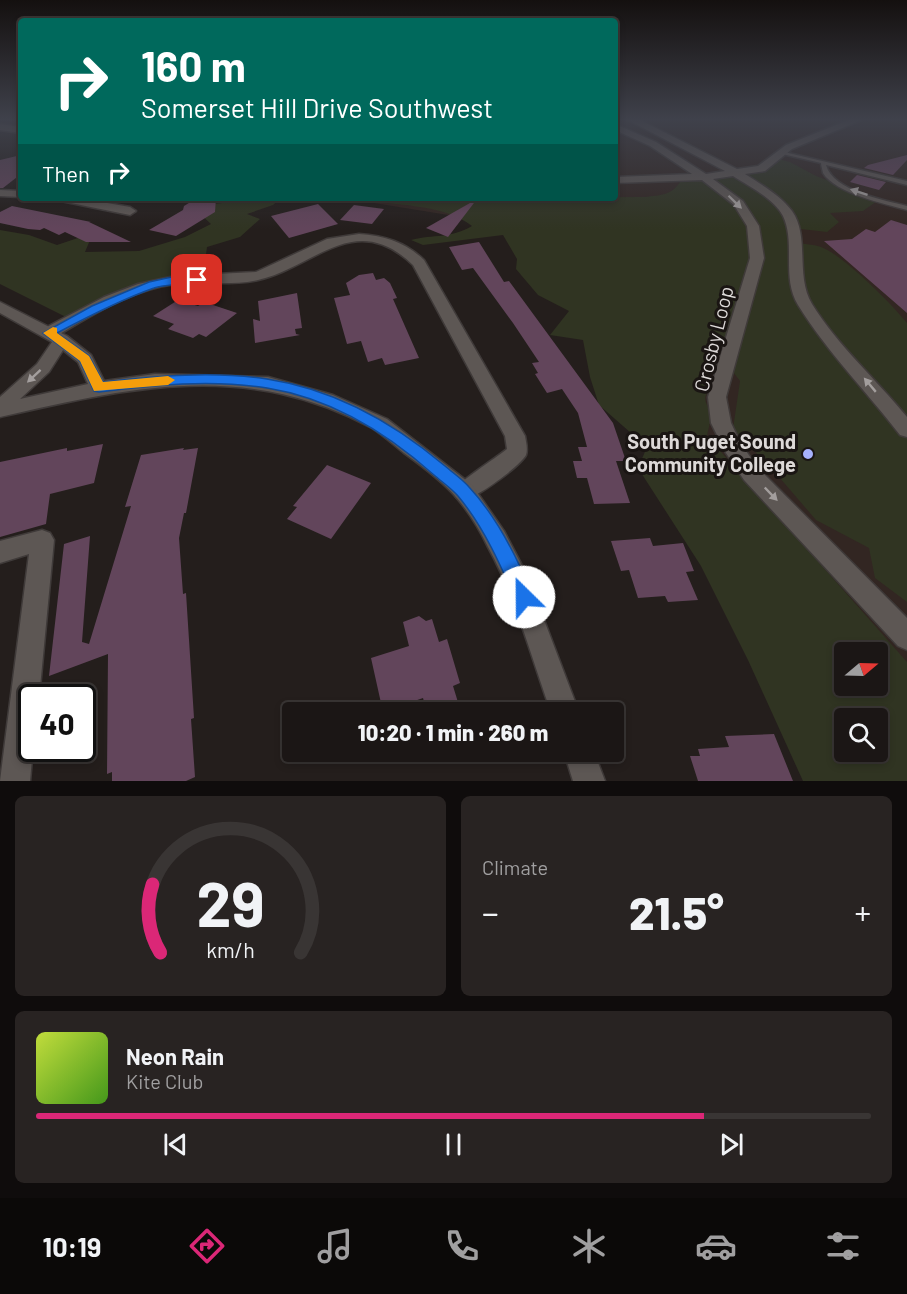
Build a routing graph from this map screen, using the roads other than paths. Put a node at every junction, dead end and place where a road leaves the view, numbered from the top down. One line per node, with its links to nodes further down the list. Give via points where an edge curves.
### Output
1 (671, 155): 8 (street, Crosby Loop)
2 (703, 155): 7 (street)
3 (777, 155): 6 (street)
4 (791, 155): 5 (lane)
5 (824, 163): 10 (lane); 15 (lane, one-way to 5, via 844,188 829,177)
6 (761, 170): 7 (street); 13 (street, via 759,182)
7 (734, 174): 8 (street); 13 (street)
8 (704, 177): 9 (street); 24 (street, Crosby Loop, one-way to 24, via 739,203 753,226 757,258 717,397 721,423 751,474)
9 (618, 180)
10 (907, 183)
11 (0, 193): 12 (street)
12 (18, 194)
13 (767, 194): 21 (street, one-way to 13, via 802,301 788,213)
14 (76, 201): 16 (street)
15 (907, 208)
16 (130, 211)
17 (0, 307): 18 (street)
18 (55, 336): 19 (street, via 85,359); 20 (street, one-way to 20, via 43,368); 22 (street, via 96,308 152,284 240,280 261,275 337,241 376,239 395,244 410,252 419,264 516,436 517,452)
19 (99, 387): 20 (street); 22 (street, via 221,380 268,384 317,397 380,424)
20 (0, 409)
21 (907, 430)
22 (464, 491): 25 (street, via 515,574)
23 (0, 552): 27 (street, via 42,540)
24 (907, 637)
25 (561, 702)
26 (582, 762): 28 (street)
27 (14, 781)
28 (589, 781)

